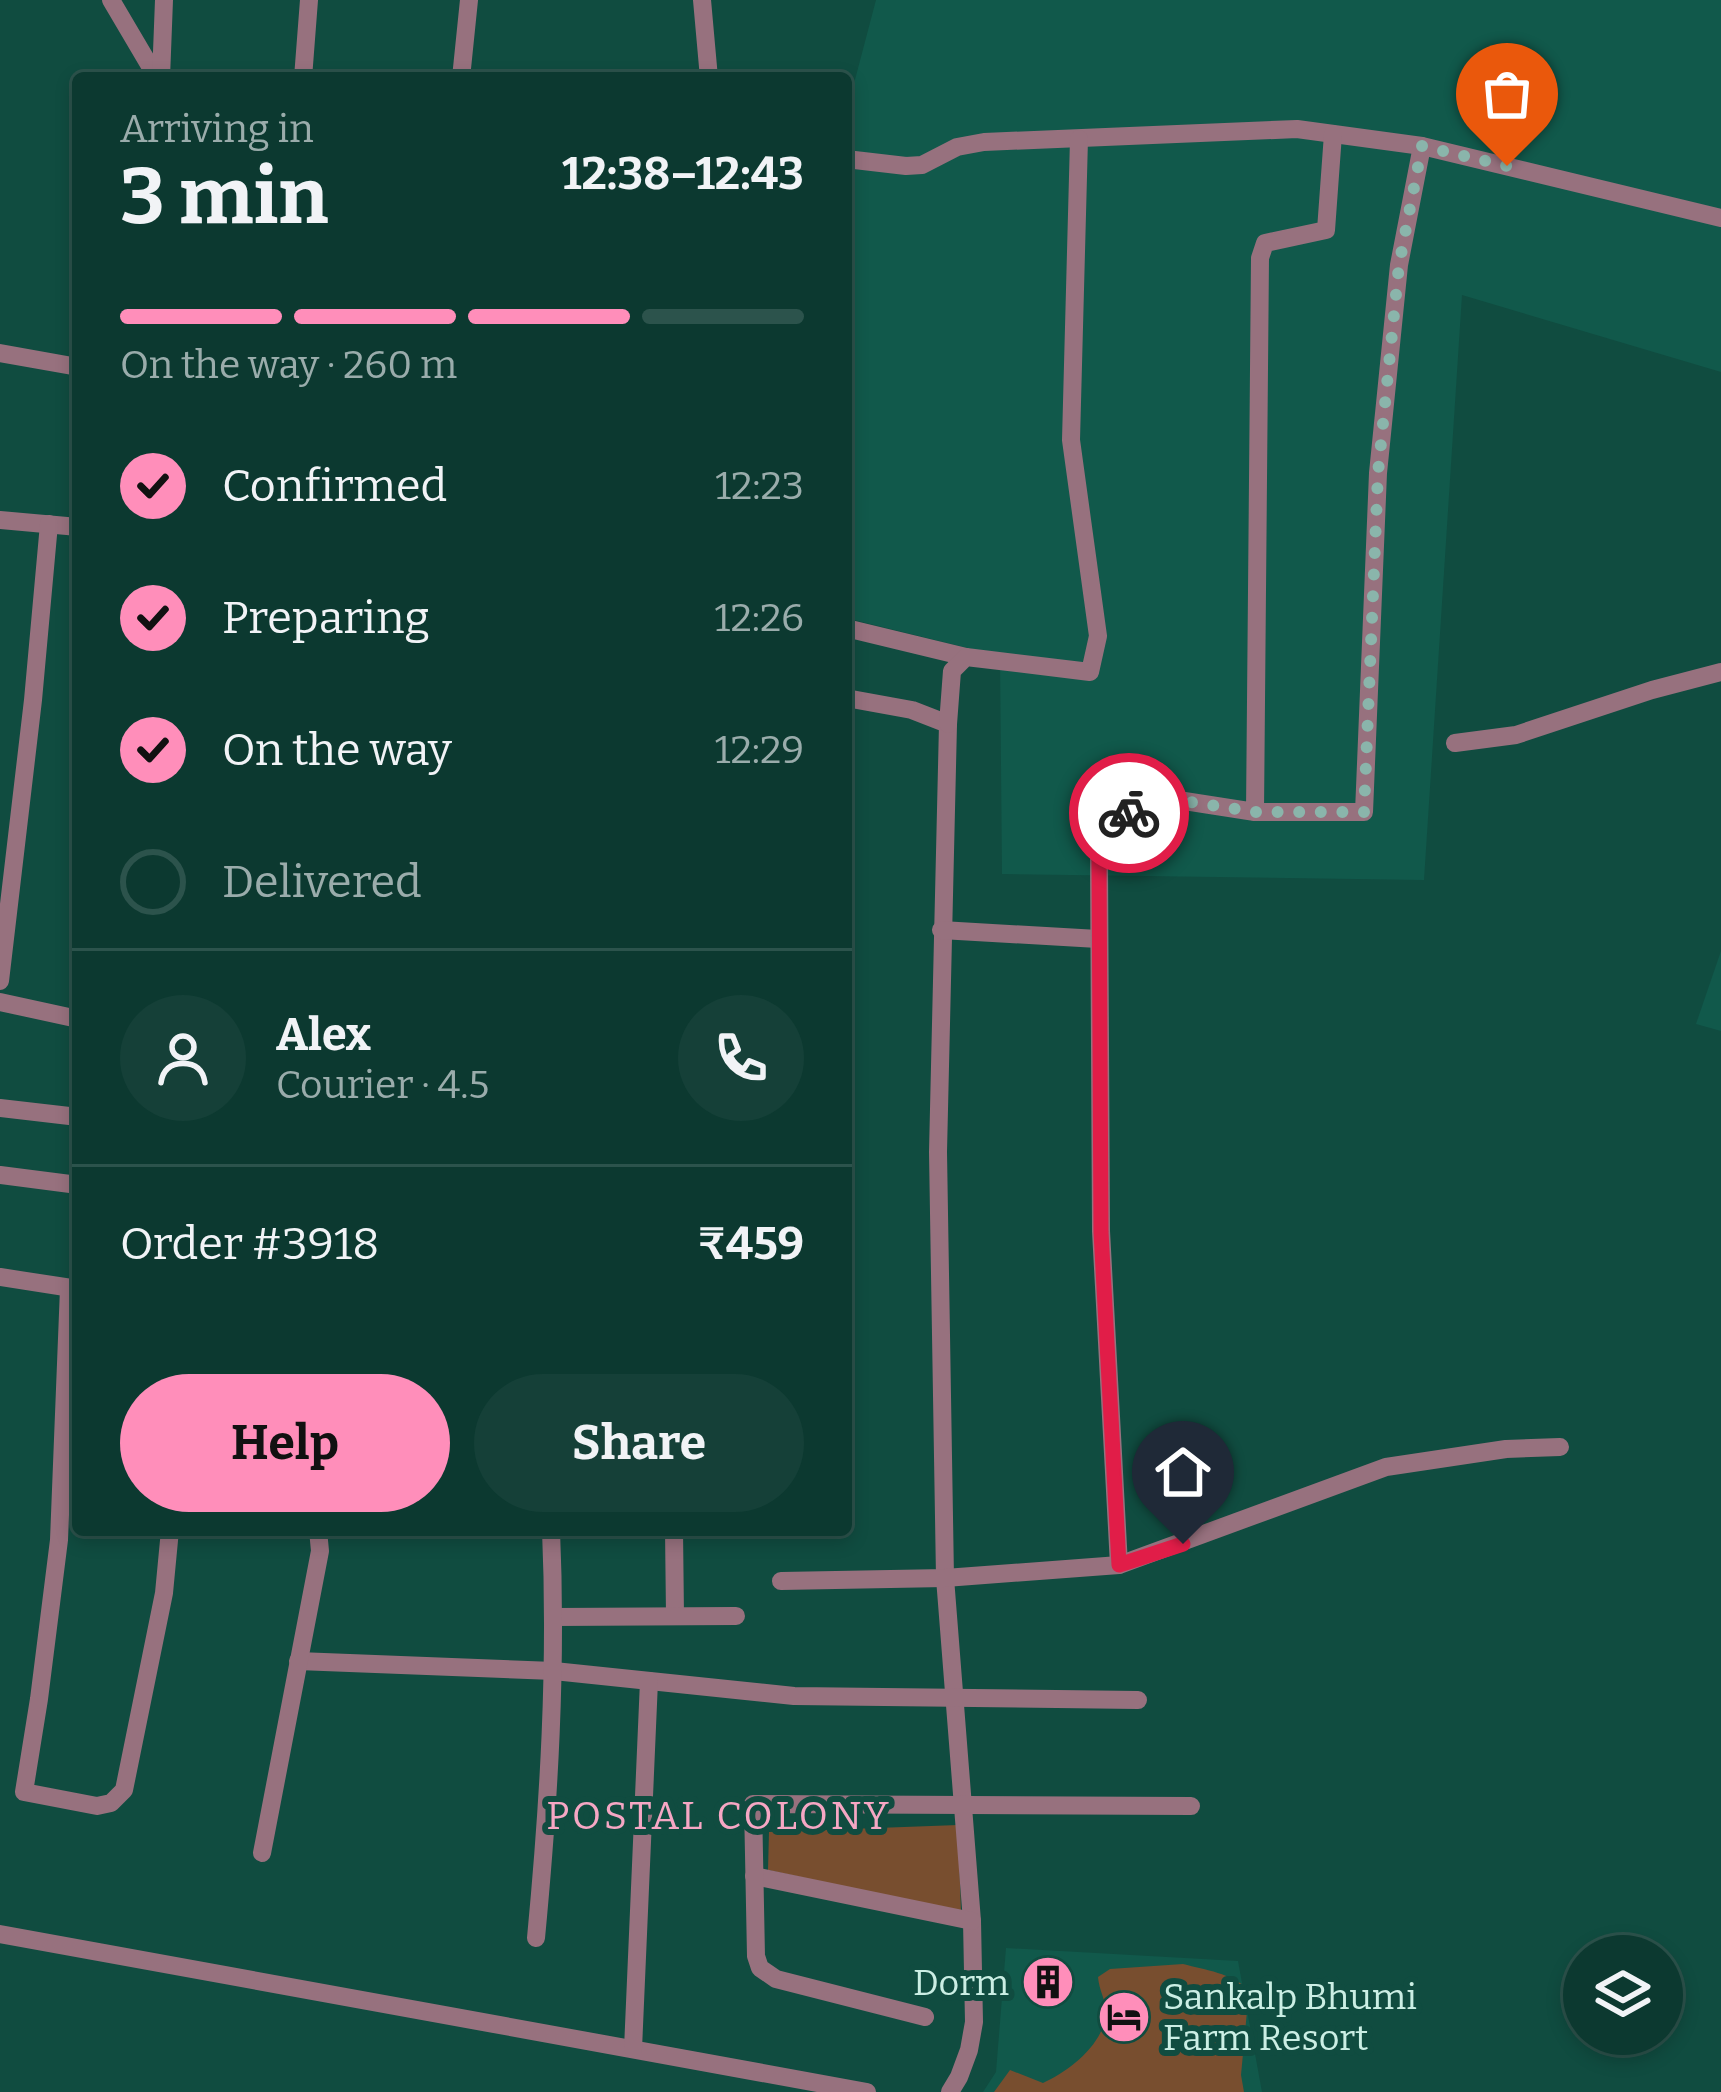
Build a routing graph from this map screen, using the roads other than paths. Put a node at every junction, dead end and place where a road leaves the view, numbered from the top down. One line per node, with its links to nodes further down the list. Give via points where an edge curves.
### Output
1 (111, 0): 6 (street)
2 (164, 0): 7 (street)
3 (309, 0): 8 (street)
4 (469, 0): 9 (street)
5 (702, 0): 10 (street)
6 (155, 72)
7 (159, 72)
8 (303, 72)
9 (462, 72)
10 (708, 72)
11 (1333, 134): 12 (street); 13 (street); 27 (street, via 1326,230 1265,243 1260,258)
12 (1079, 139): 14 (street, via 984,142 922,165); 22 (street, via 1071,440 1099,636 1090,672)
13 (1422, 146): 15 (street); 27 (street, via 1399,265 1378,473 1364,812)
14 (852, 160)
15 (1721, 218)
16 (0, 352): 17 (street)
17 (72, 366)
18 (0, 520): 19 (street)
19 (49, 524): 20 (street); 30 (street)
20 (72, 526)
21 (852, 629): 22 (street)
22 (966, 656): 25 (street, via 952,671)
23 (1721, 672): 26 (street, via 1516,735)
24 (852, 699): 25 (street)
25 (948, 724): 28 (street)
26 (1455, 743)
27 (1256, 812): 29 (street, via 1178,800 1111,822 1099,860)
28 (941, 930): 29 (street); 46 (street)
29 (1098, 939): 45 (street, via 1101,1232)
30 (0, 981)
31 (0, 1002): 32 (street)
32 (72, 1018)
33 (0, 1108): 34 (street)
34 (72, 1116)
35 (0, 1175): 36 (street)
36 (72, 1184)
37 (0, 1277): 38 (street)
38 (72, 1289)
39 (72, 1322): 41 (street, via 59,1540 24,1792 97,1806 124,1790)
40 (1560, 1448): 45 (street, via 1386,1467)
41 (169, 1536)
42 (319, 1536): 51 (street)
43 (551, 1536): 50 (street)
44 (674, 1536): 48 (street)
45 (1119, 1565): 46 (street)
46 (945, 1578): 47 (street); 54 (street)
47 (781, 1581)
48 (675, 1616): 49 (street); 50 (street)
49 (736, 1616)
50 (555, 1617): 52 (street)
51 (298, 1661): 52 (street); 58 (street)
52 (554, 1671): 53 (street); 62 (street)
53 (649, 1681): 54 (street, via 794,1696); 64 (street)
54 (955, 1697): 55 (street); 57 (street)
55 (1138, 1700)
56 (1191, 1806): 57 (street)
57 (964, 1807): 59 (street, via 753,1804); 60 (street)
58 (262, 1853)
59 (754, 1876): 60 (street); 63 (street, via 756,1956 766,1975)
60 (973, 1922): 66 (street, via 974,2022)
61 (0, 1934): 64 (street)
62 (536, 1938)
63 (925, 2017)
64 (633, 2049): 65 (street)
65 (867, 2092)
66 (950, 2092)

